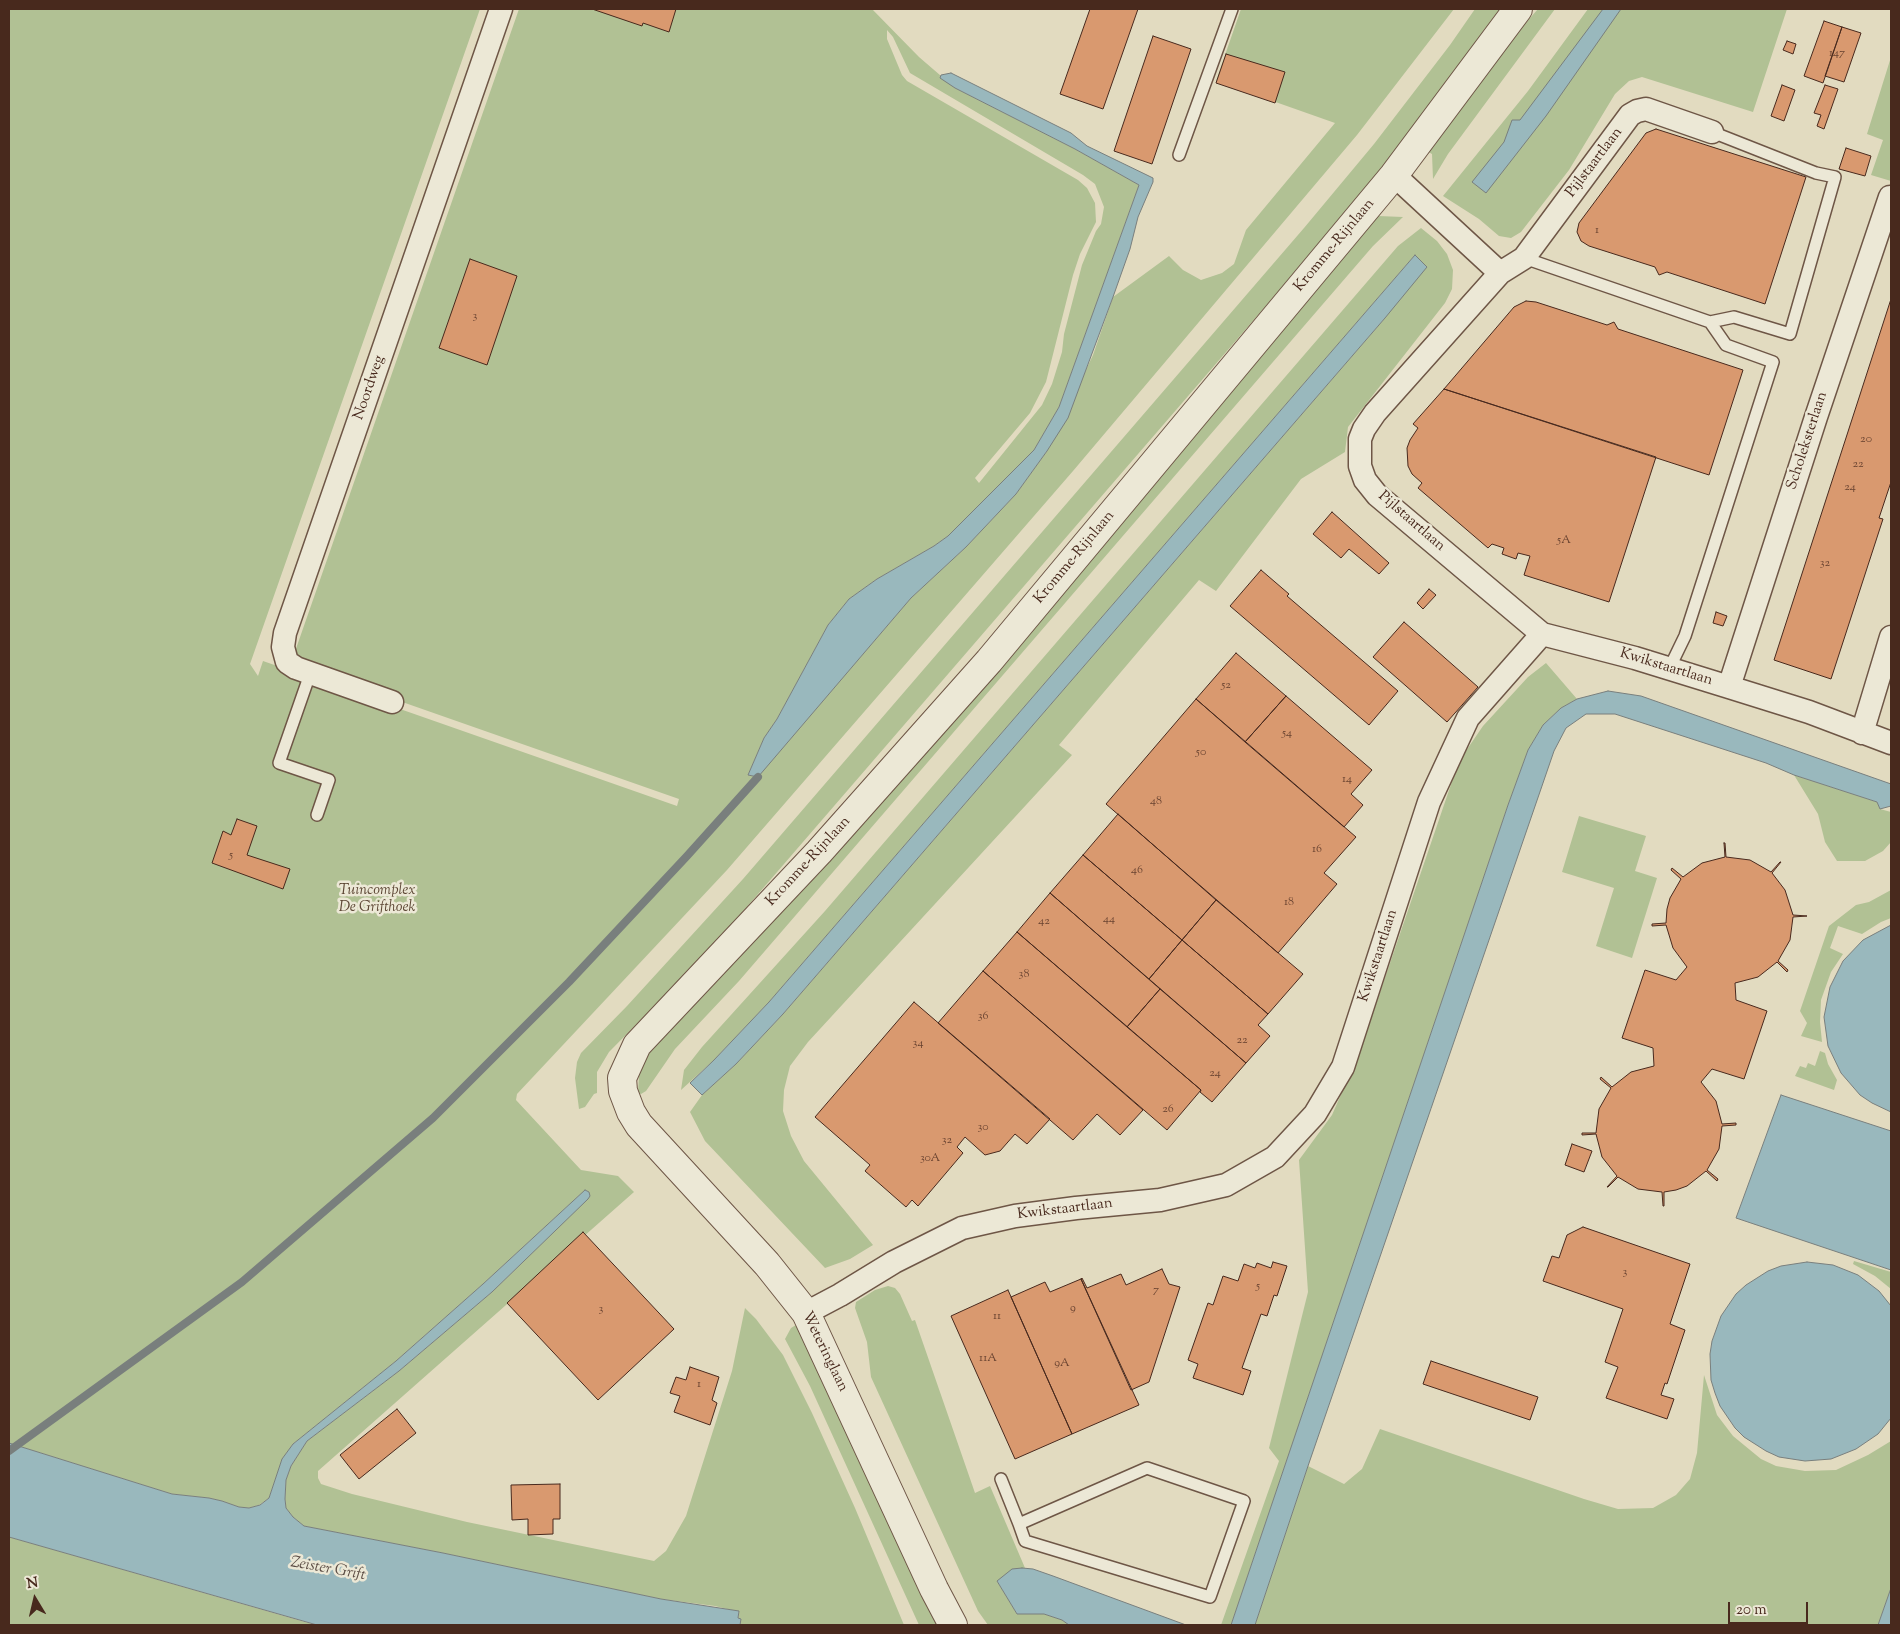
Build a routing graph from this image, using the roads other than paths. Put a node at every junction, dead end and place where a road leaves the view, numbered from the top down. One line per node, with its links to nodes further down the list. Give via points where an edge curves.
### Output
1 (501, 9): 14 (street, Noordweg, via 285,633 283,647 288,662)
2 (1232, 9): 5 (lane)
3 (1518, 9): 6 (street, Kromme-Rijnlaan)
4 (1712, 132): 8 (street, Pijlstaartlaan, via 1646,109 1630,115); 10 (lane, via 1816,173 1836,177 1790,334 1734,316)
5 (1179, 155)
6 (1394, 175): 9 (street); 20 (street, Kromme-Rijnlaan, via 989,661 819,852 637,1045 622,1078)
7 (1890, 197): 15 (street, Scholeksterlaan)
8 (1524, 258): 9 (street, Pijlstaartlaan); 10 (lane)
9 (1500, 273): 11 (street, Pijlstaartlaan, via 1375,413 1360,439 1360,466 1365,480 1377,495)
10 (1710, 322): 13 (lane, via 1726,345 1773,362 1685,636)
11 (1542, 634): 13 (street, Kwikstaartlaan); 21 (street, Kwikstaartlaan, via 1468,718 1429,802 1343,1067 1315,1114 1274,1157 1226,1185 1207,1190 1160,1200 1015,1216 962,1228)
12 (1891, 637): 17 (street)
13 (1669, 669): 15 (street, Kwikstaartlaan)
14 (310, 674): 16 (street, Noordweg); 19 (lane, via 279,763 329,780)
15 (1729, 687): 17 (street, Kwikstaartlaan, via 1809,712)
16 (392, 702)
17 (1862, 733): 18 (street, Kwikstaartlaan)
18 (1891, 743)
19 (317, 815)
20 (622, 1091): 21 (street, Weteringlaan, via 639,1125 750,1245)
21 (806, 1312): 24 (street, Weteringlaan)
22 (1001, 1479): 23 (lane)
23 (1019, 1524): 23 (lane, via 1147,1468 1244,1501 1210,1597 1025,1541)
24 (954, 1625)

